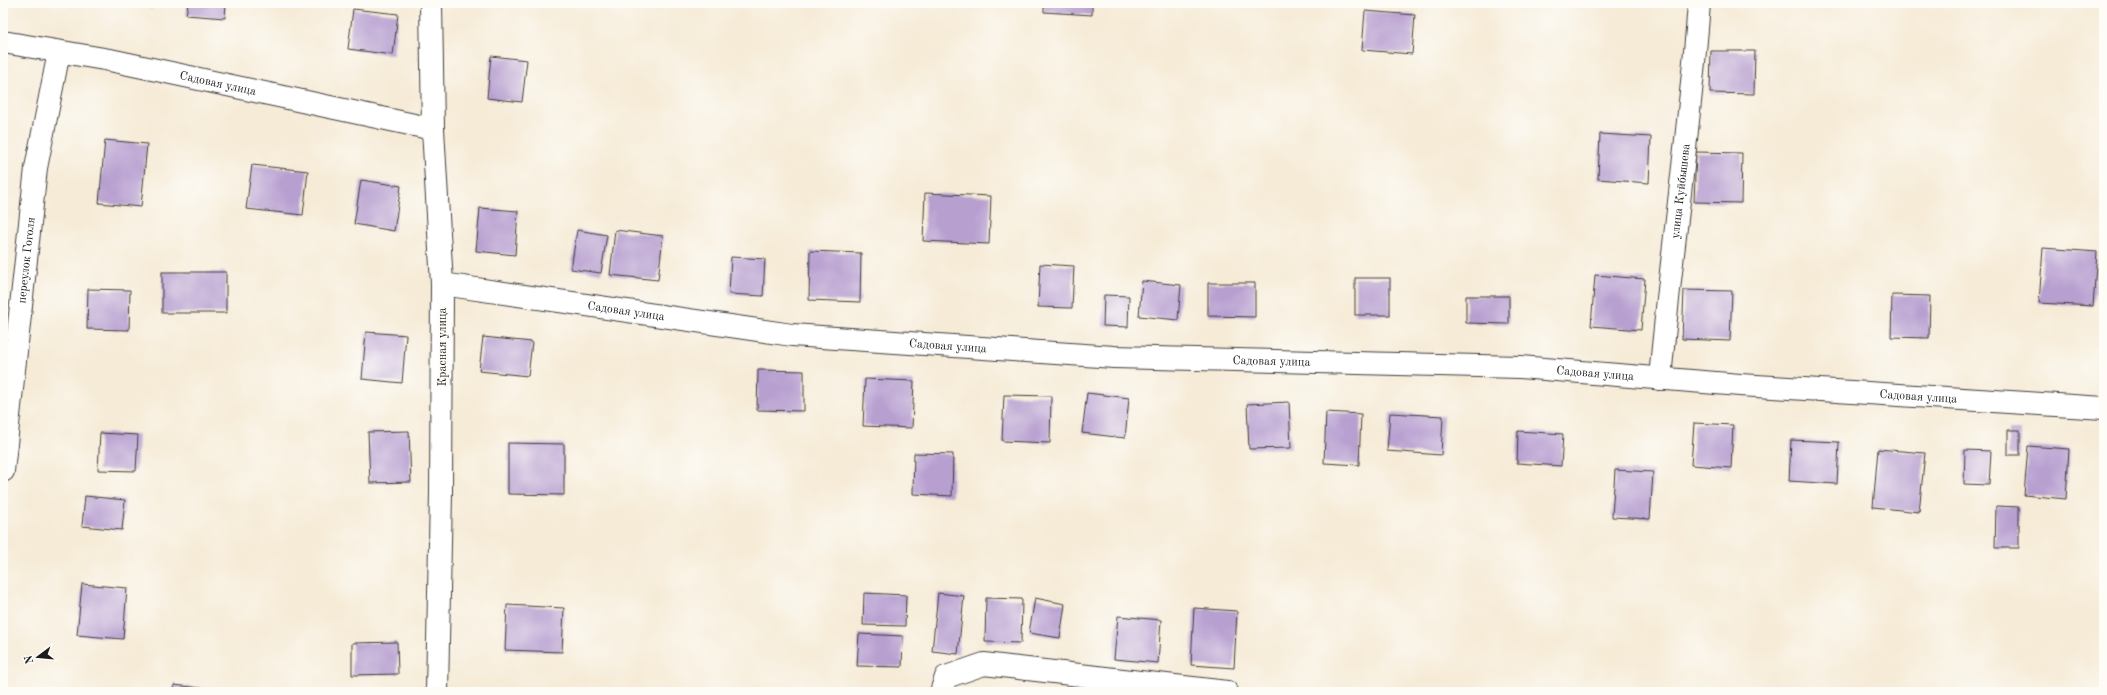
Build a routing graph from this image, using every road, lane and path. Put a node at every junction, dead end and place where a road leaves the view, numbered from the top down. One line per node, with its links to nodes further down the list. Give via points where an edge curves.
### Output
1 (431, 3): 5 (street, Красная улица)
2 (1699, 3): 7 (street, улица Куйбышева, via 1693,84 1669,277)
3 (3, 42): 4 (street, Садовая улица)
4 (59, 52): 5 (street, Садовая улица, via 110,60); 9 (street, переулок Гоголя, via 36,168)
5 (432, 129): 6 (street, Красная улица)
6 (442, 284): 7 (street, Садовая улица, via 792,335 1114,357 1520,367); 10 (street, Красная улица)
7 (1660, 379): 8 (street, Садовая улица)
8 (2104, 408)
9 (3, 471)
10 (437, 692)
11 (941, 692): 12 (street, via 946,676 984,664)
12 (1227, 692)

